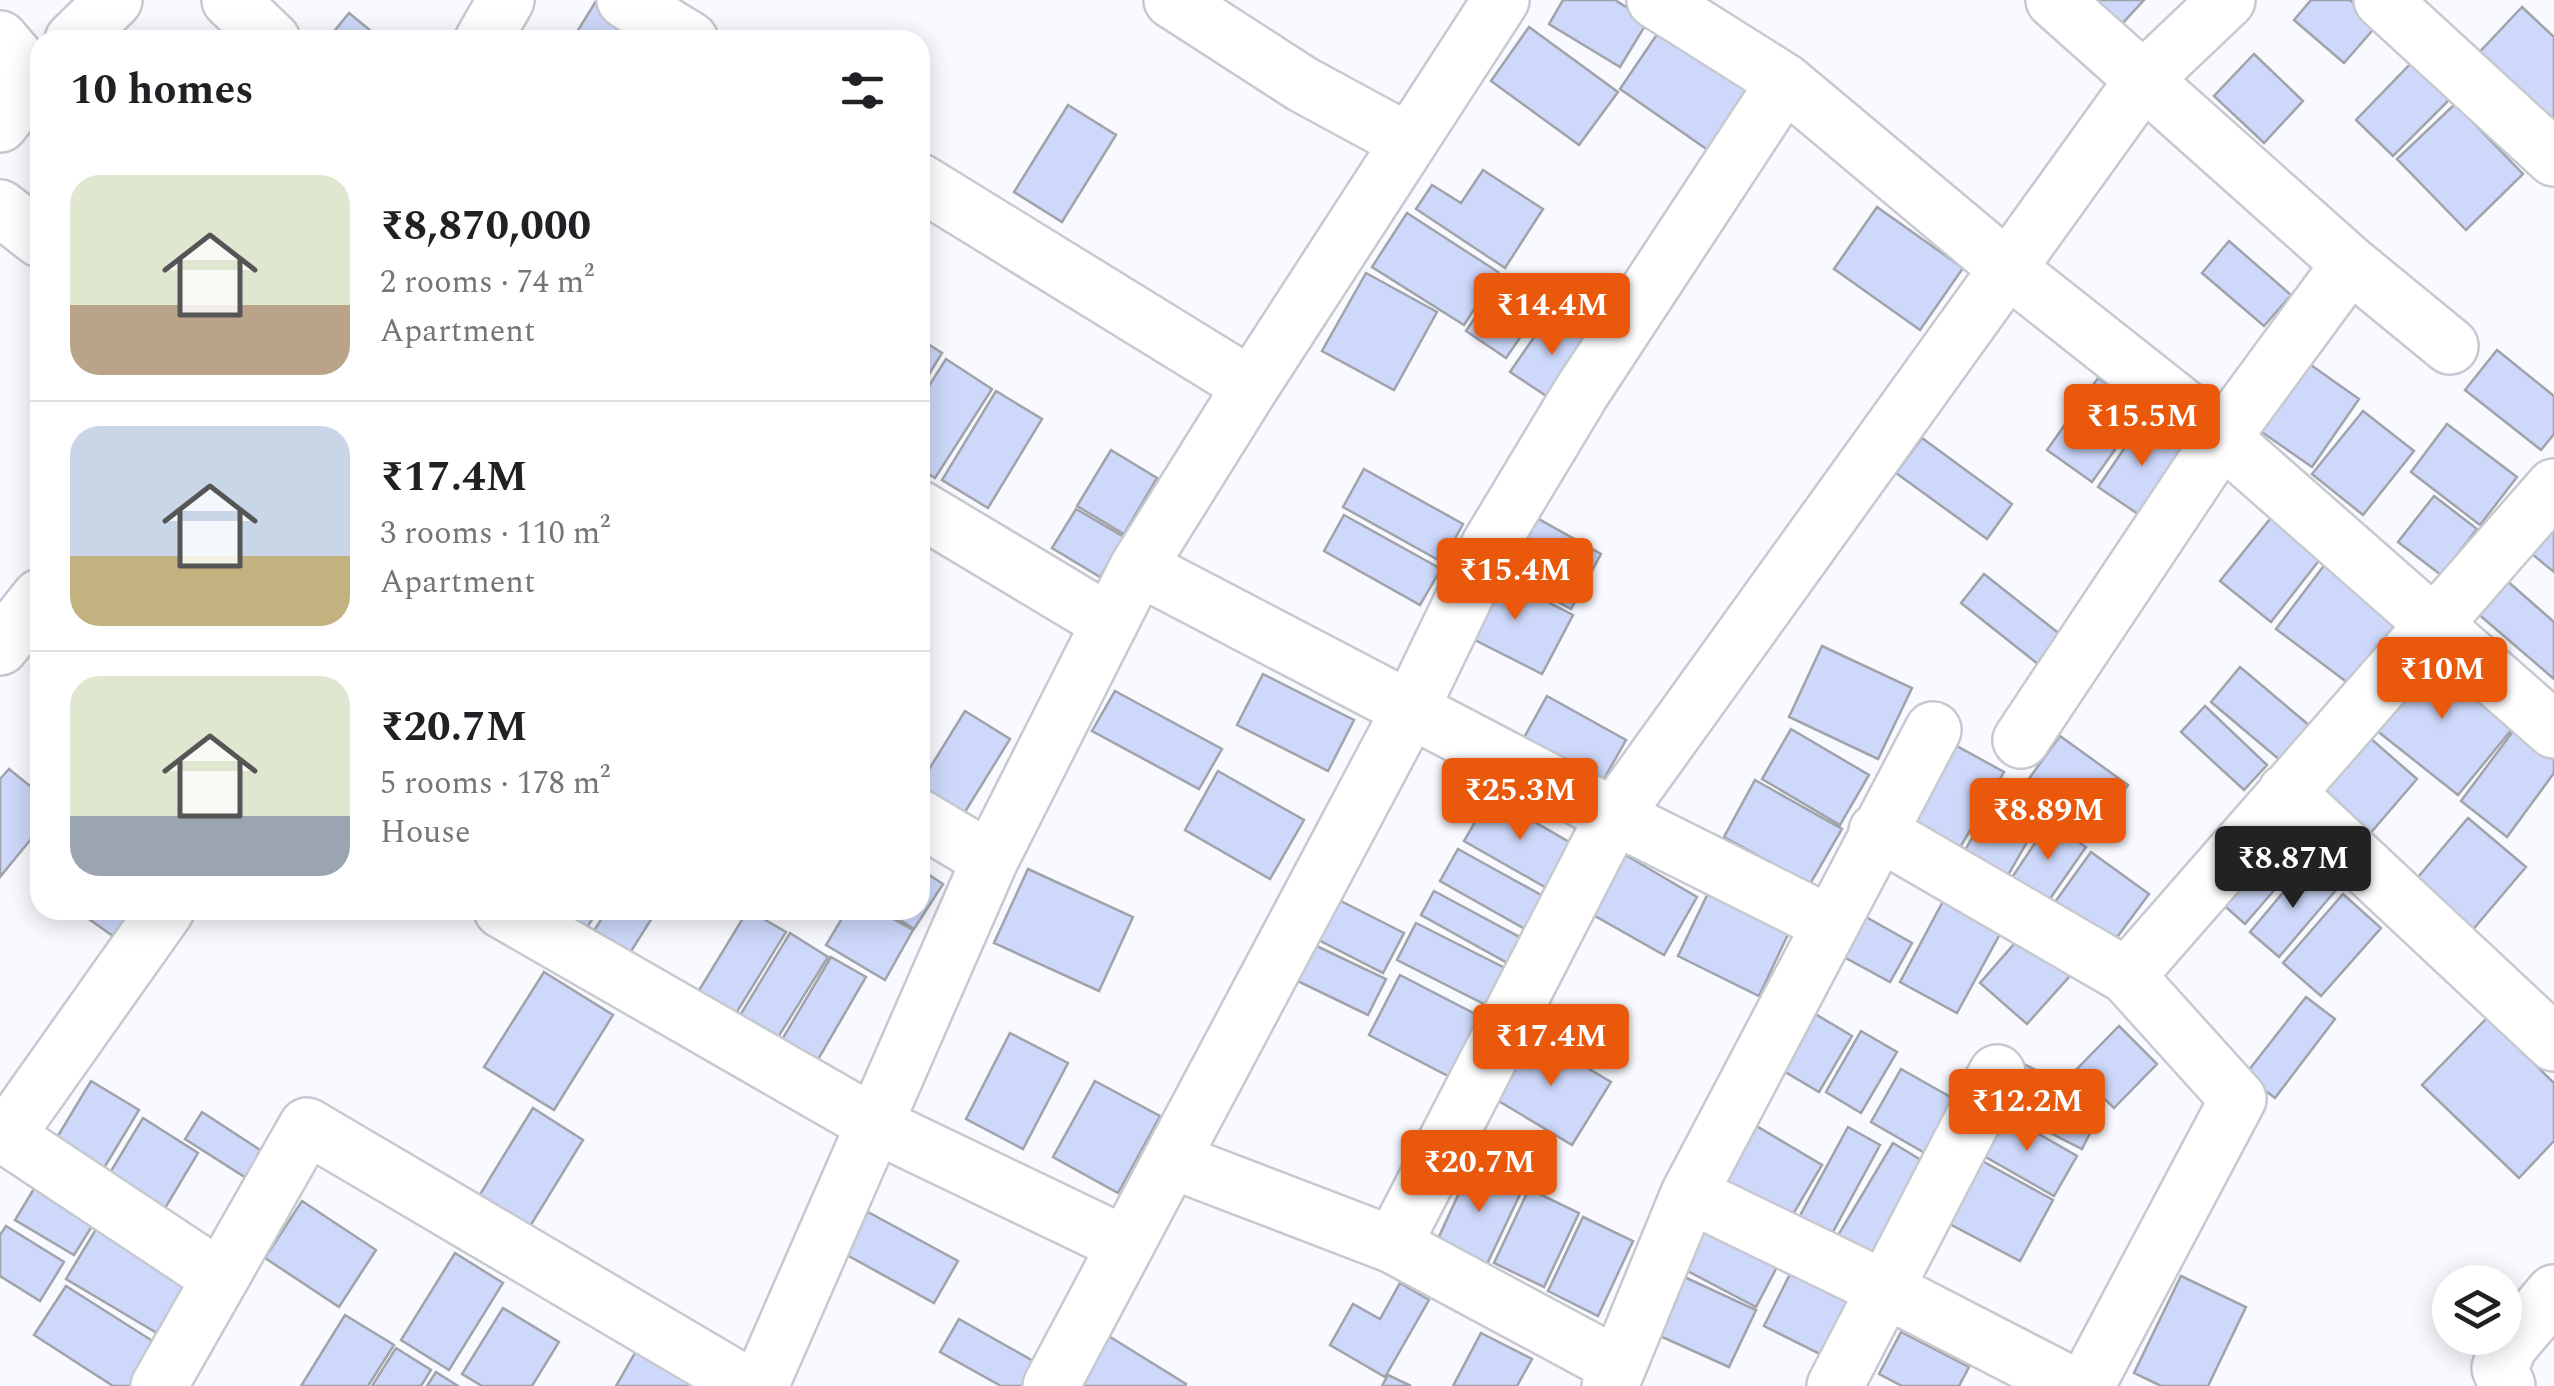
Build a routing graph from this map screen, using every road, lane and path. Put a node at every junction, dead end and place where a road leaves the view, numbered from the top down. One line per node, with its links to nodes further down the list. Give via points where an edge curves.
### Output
1 (114, 0): 11 (street)
2 (230, 0): 12 (street)
3 (506, 0): 13 (street)
4 (625, 0): 14 (street)
5 (1172, 0): 19 (street, via 1302,84)
6 (1501, 0): 19 (street)
7 (1656, 0): 17 (street)
8 (2054, 0): 16 (street)
9 (2227, 0): 16 (street)
10 (2382, 0): 20 (street)
11 (84, 30)
12 (262, 30)
13 (490, 30)
14 (674, 30)
15 (25, 64): 18 (street)
16 (2144, 79): 24 (street); 25 (street)
17 (1785, 82): 25 (street); 34 (street, via 1581,393 1490,546)
18 (0, 124)
19 (1409, 142): 27 (street)
20 (2554, 158)
21 (930, 188): 27 (street)
22 (0, 208): 23 (street)
23 (30, 231)
24 (2350, 264): 26 (street); 28 (street)
25 (2007, 268): 28 (street); 39 (street)
26 (2450, 346)
27 (1250, 386): 31 (street)
28 (2222, 438): 33 (street); 37 (street)
29 (2554, 487): 33 (street)
30 (930, 514): 32 (street)
31 (1138, 567): 32 (street); 34 (street)
32 (1110, 623): 42 (street)
33 (2433, 624): 36 (street); 38 (street)
34 (1411, 708): 39 (street); 51 (street)
35 (1933, 730): 41 (street)
36 (2554, 730)
37 (2022, 740)
38 (2286, 792): 46 (street); 47 (street)
39 (1614, 816): 45 (street); 54 (street)
40 (930, 824): 42 (street)
41 (1878, 831): 45 (street); 46 (street)
42 (990, 860): 49 (street)
43 (159, 920): 50 (street)
44 (519, 920): 49 (street)
45 (1830, 924): 52 (street)
46 (2127, 976): 65 (street, via 2238,1099)
47 (2554, 1043)
48 (1997, 1073): 56 (street)
49 (876, 1124): 53 (street); 61 (street)
50 (3, 1134): 55 (street)
51 (1171, 1160): 53 (street); 54 (street)
52 (1688, 1194): 56 (street); 58 (street)
53 (1126, 1245): 62 (street)
54 (1392, 1245): 58 (street)
55 (220, 1278): 59 (street); 60 (street, via 307,1126)
56 (1885, 1289): 63 (street); 64 (street)
57 (2554, 1293): 66 (street, via 2509,1346 2500,1368)
58 (1613, 1376)
59 (159, 1386)
60 (748, 1386)
61 (760, 1386)
62 (1051, 1386)
63 (1835, 1386)
64 (2073, 1386)
65 (2086, 1386)
66 (2507, 1386)

